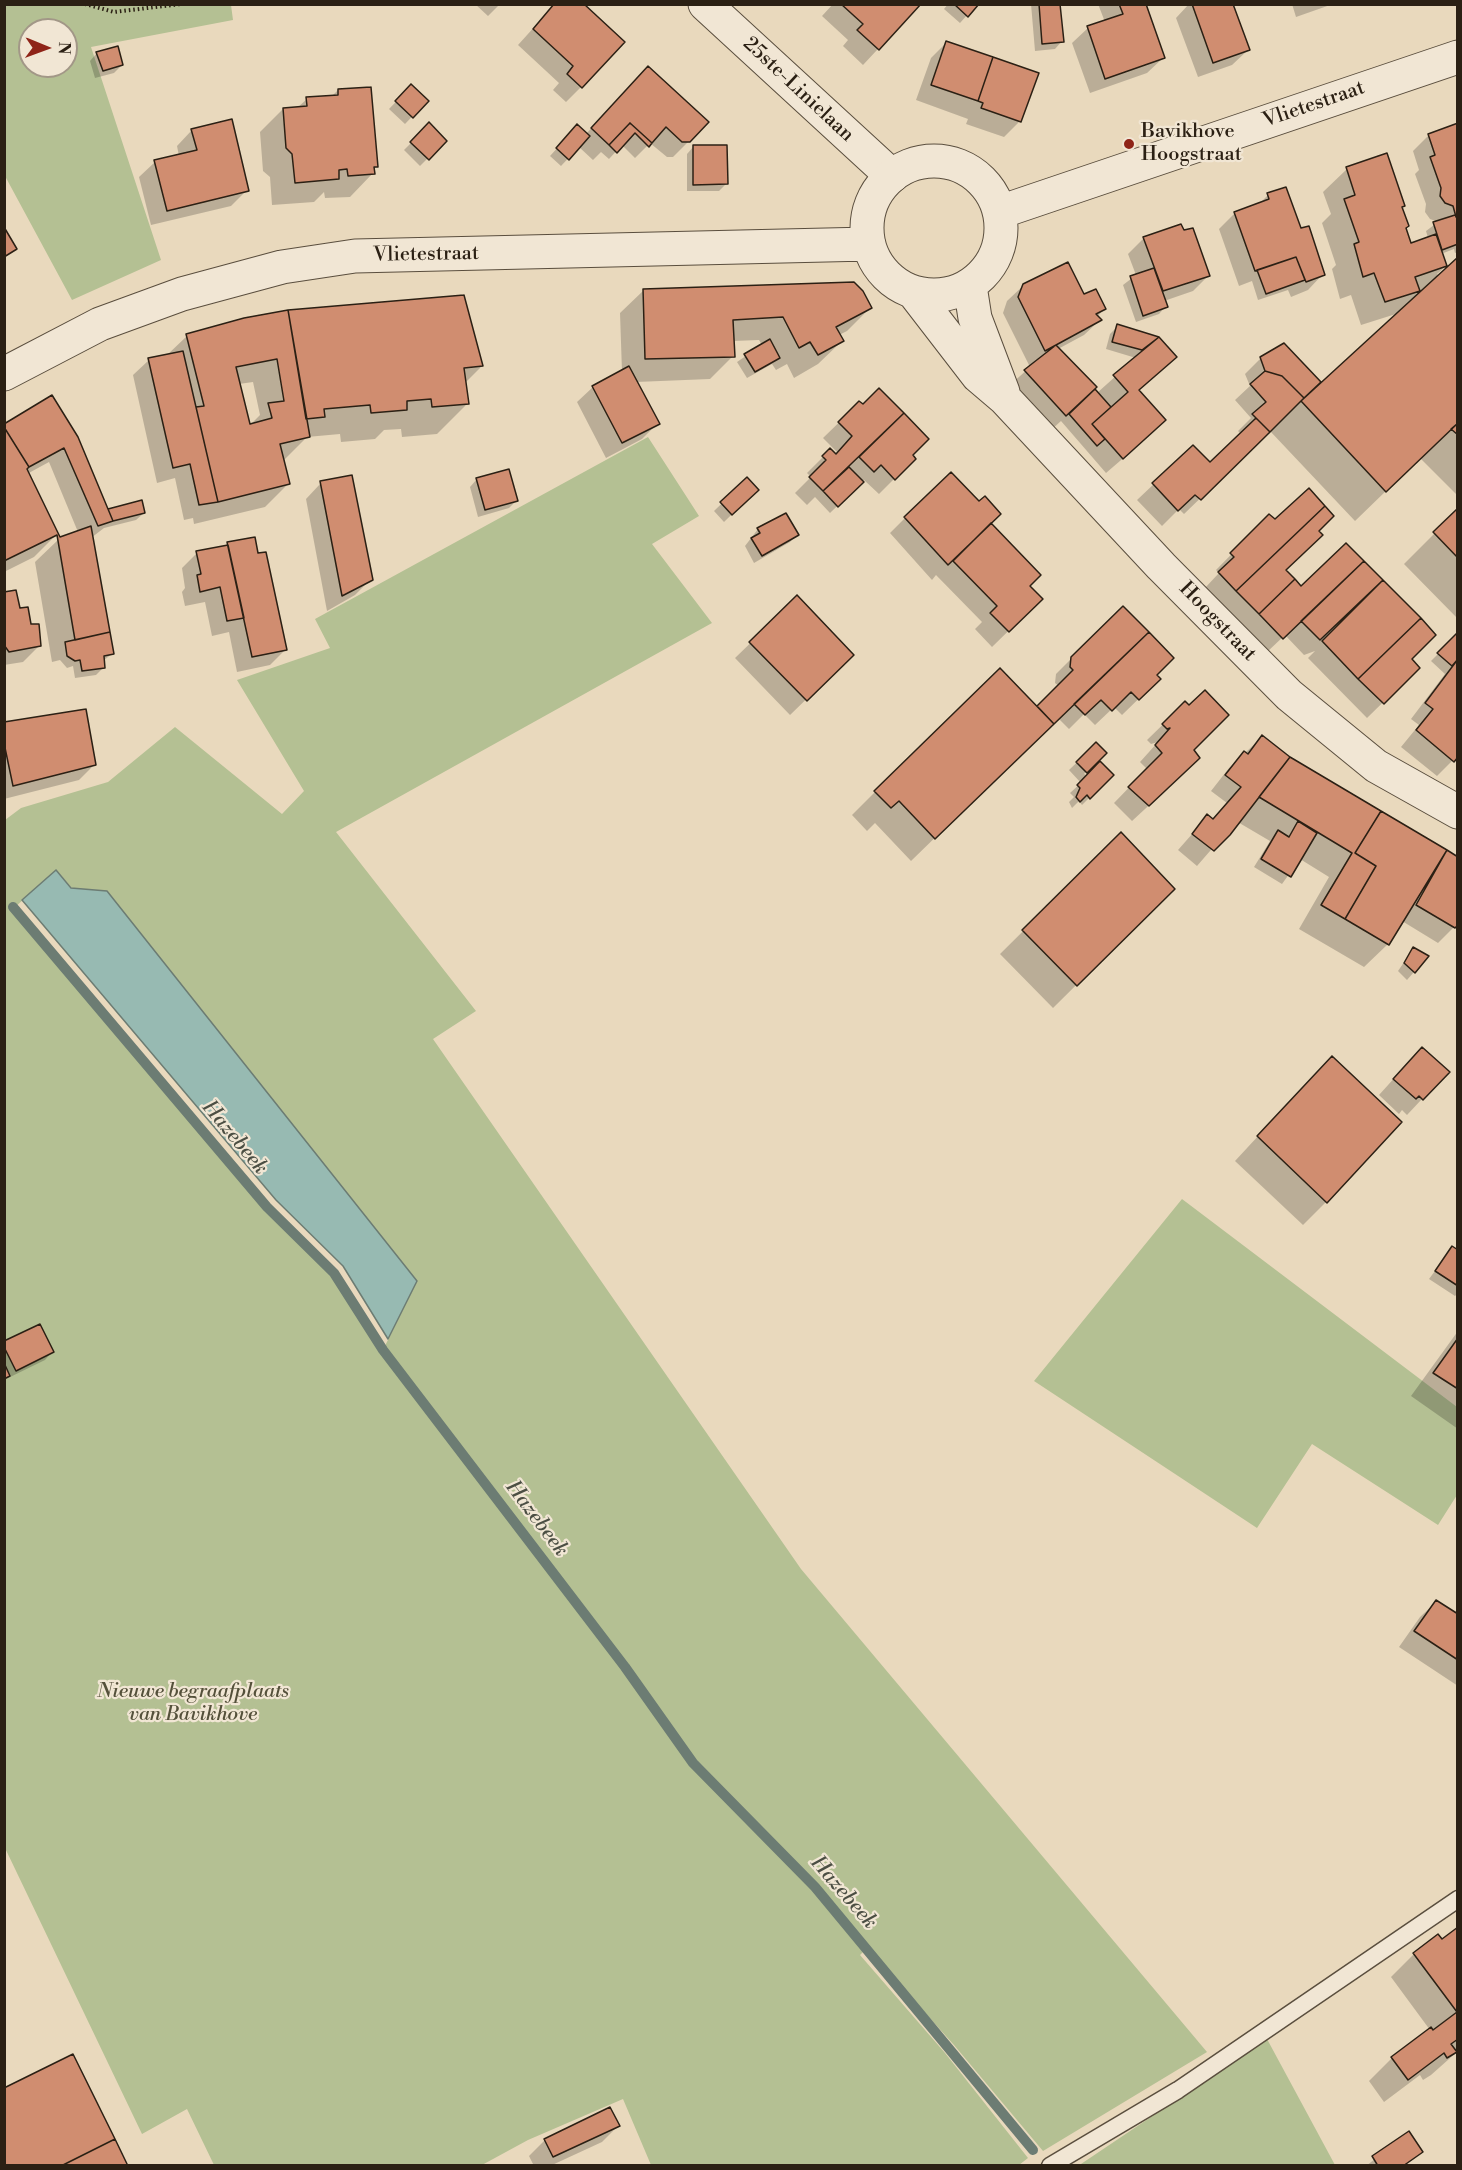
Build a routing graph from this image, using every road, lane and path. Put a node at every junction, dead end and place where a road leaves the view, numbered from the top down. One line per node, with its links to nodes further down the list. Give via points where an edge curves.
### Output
1 (86, 4): 2 (path, via 114,12)
2 (181, 4)
3 (705, 4): 5 (street, 25ste-Linielaan)
4 (1458, 57): 6 (street, Vlietestraat)
5 (892, 176): 6 (street, via 911,164 933,160 956,164 975,174 991,191); 7 (street, via 879,189 870,207 866,225)
6 (1000, 212): 8 (street, via 1002,234 997,255)
7 (869, 244): 9 (street, via 874,261 885,275); 10 (street, Vlietestraat, via 355,256 282,267 182,294 100,324)
8 (970, 286): 9 (street, via 948,294); 11 (street, Hoogstraat, via 975,318)
9 (914, 293): 11 (street, Hoogstraat, via 978,376)
10 (4, 374)
11 (1005, 399): 12 (street, Hoogstraat, via 1161,566 1289,695 1377,766)
12 (1458, 812)
13 (1458, 1899): 14 (lane, via 1178,2090)
14 (1050, 2166)

